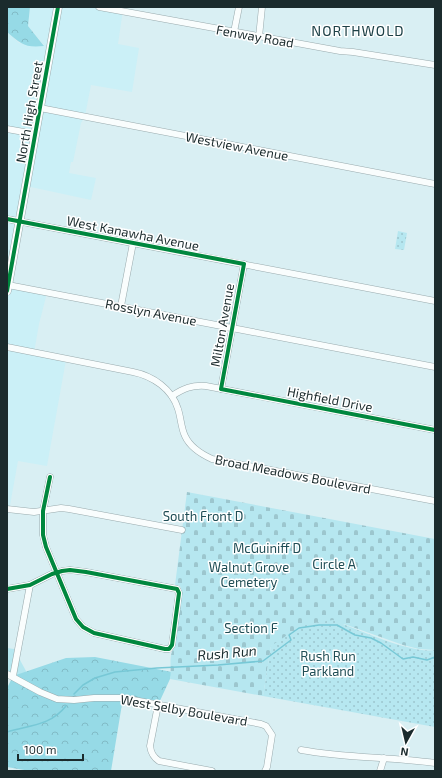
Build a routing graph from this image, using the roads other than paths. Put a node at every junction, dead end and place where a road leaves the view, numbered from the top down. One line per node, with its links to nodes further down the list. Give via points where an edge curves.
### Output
1 (58, 7): 8 (main road, North High Street)
2 (99, 7): 5 (street, Fenway Road)
3 (238, 7): 5 (street)
4 (262, 7): 6 (street)
5 (234, 32): 6 (street, Fenway Road)
6 (259, 36): 7 (street, Fenway Road)
7 (435, 65)
8 (40, 108): 10 (main road, North High Street); 11 (street, Westview Avenue)
9 (7, 129): 10 (street)
10 (35, 134): 13 (main road, North High Street)
11 (435, 184)
12 (7, 218): 13 (street, West Kanawha Avenue)
13 (20, 221): 14 (street, West Kanawha Avenue); 16 (main road, North High Street)
14 (133, 243): 15 (street, West Kanawha Avenue); 18 (street)
15 (244, 264): 17 (street, West Kanawha Avenue); 19 (street, Milton Avenue)
16 (8, 288): 18 (street, Rosslyn Avenue)
17 (435, 301)
18 (121, 306): 19 (street, Rosslyn Avenue)
19 (232, 328): 21 (street, Rosslyn Avenue); 22 (street, Milton Avenue)
20 (7, 348): 23 (street, Broad Meadows Boulevard, via 138,373 155,380)
21 (435, 367)
22 (221, 389): 23 (street, Highfield Drive, via 192,386); 24 (street, Highfield Drive)
23 (172, 396): 26 (street, Broad Meadows Boulevard, via 187,439 196,450 212,459)
24 (435, 430)
25 (50, 477): 28 (street)
26 (435, 501)
27 (7, 509): 28 (street)
28 (43, 511): 29 (street, via 69,509); 30 (street, via 43,535)
29 (182, 530)
30 (56, 573): 30 (street, via 76,619 88,630 100,635 169,649 172,645 179,592 177,589 79,571); 31 (street)
31 (30, 585): 32 (street); 33 (street)
32 (7, 589)
33 (10, 675): 34 (street, West Selby Boulevard, via 57,699 123,698)
34 (158, 705): 38 (street, via 150,750 155,758); 40 (street, West Selby Boulevard, via 261,724 272,735)
35 (301, 750): 36 (street, via 325,755)
36 (384, 758): 37 (street); 41 (street)
37 (435, 764)
38 (183, 768): 39 (street)
39 (212, 771)
40 (265, 771)
41 (380, 771)

